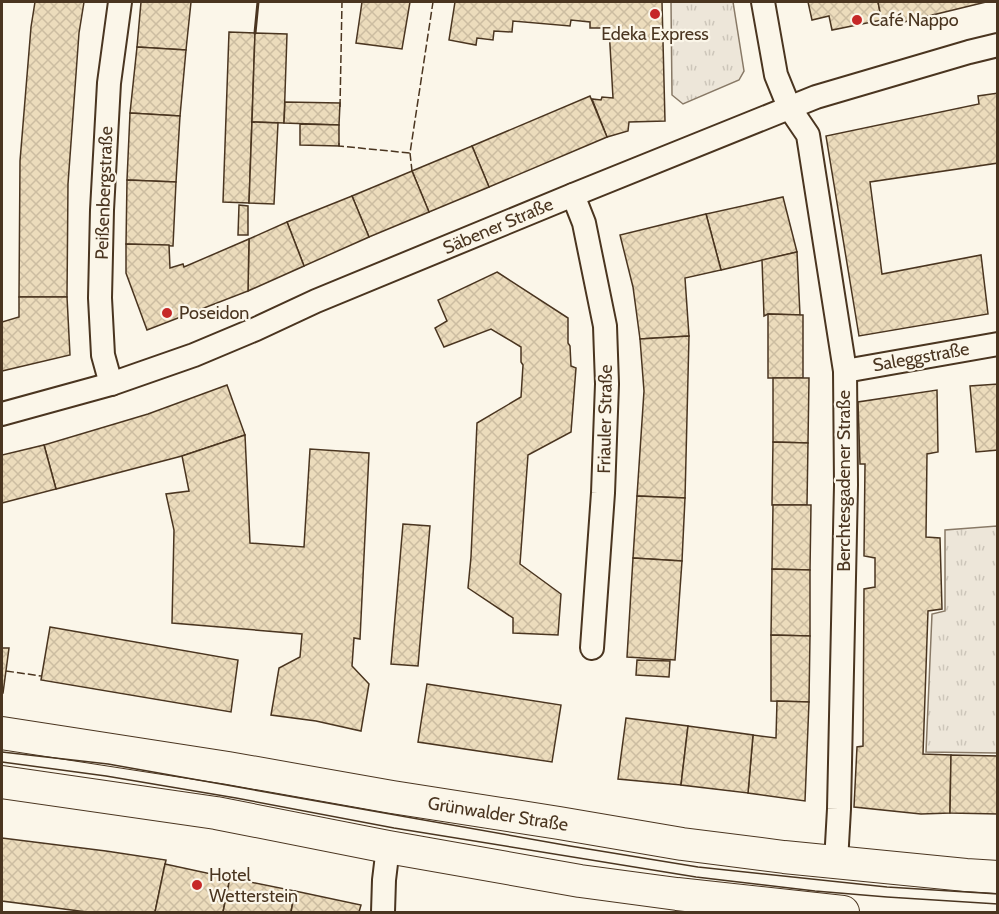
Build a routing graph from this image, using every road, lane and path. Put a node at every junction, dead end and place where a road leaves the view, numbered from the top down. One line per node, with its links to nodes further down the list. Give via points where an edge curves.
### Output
1 (120, 2): 8 (street, Peißenbergstraße, via 109,83 100,297 103,354)
2 (763, 2): 4 (street, Berchtesgadener Straße, via 776,75)
3 (998, 45): 4 (street, Säbener Straße)
4 (789, 107): 5 (street, Säbener Straße); 7 (street, Berchtesgadener Straße, via 808,135)
5 (573, 195): 8 (street, Säbener Straße, via 194,355); 10 (street, Friauler Straße, via 584,223 605,326 603,493)
6 (998, 344): 7 (street, Saleggstraße)
7 (845, 371): 14 (street, Berchtesgadener Straße, via 846,485)
8 (111, 384): 9 (street, Säbener Straße)
9 (2, 414)
10 (592, 648)
11 (2, 732): 14 (main road, Grünwalder Straße, via 682,844)
12 (2, 782): 13 (main road, via 216,813)
13 (388, 847): 16 (street); 17 (main road, via 625,887)
14 (836, 862): 15 (main road, Grünwalder Straße)
15 (998, 876)
16 (383, 912)
17 (843, 912)

